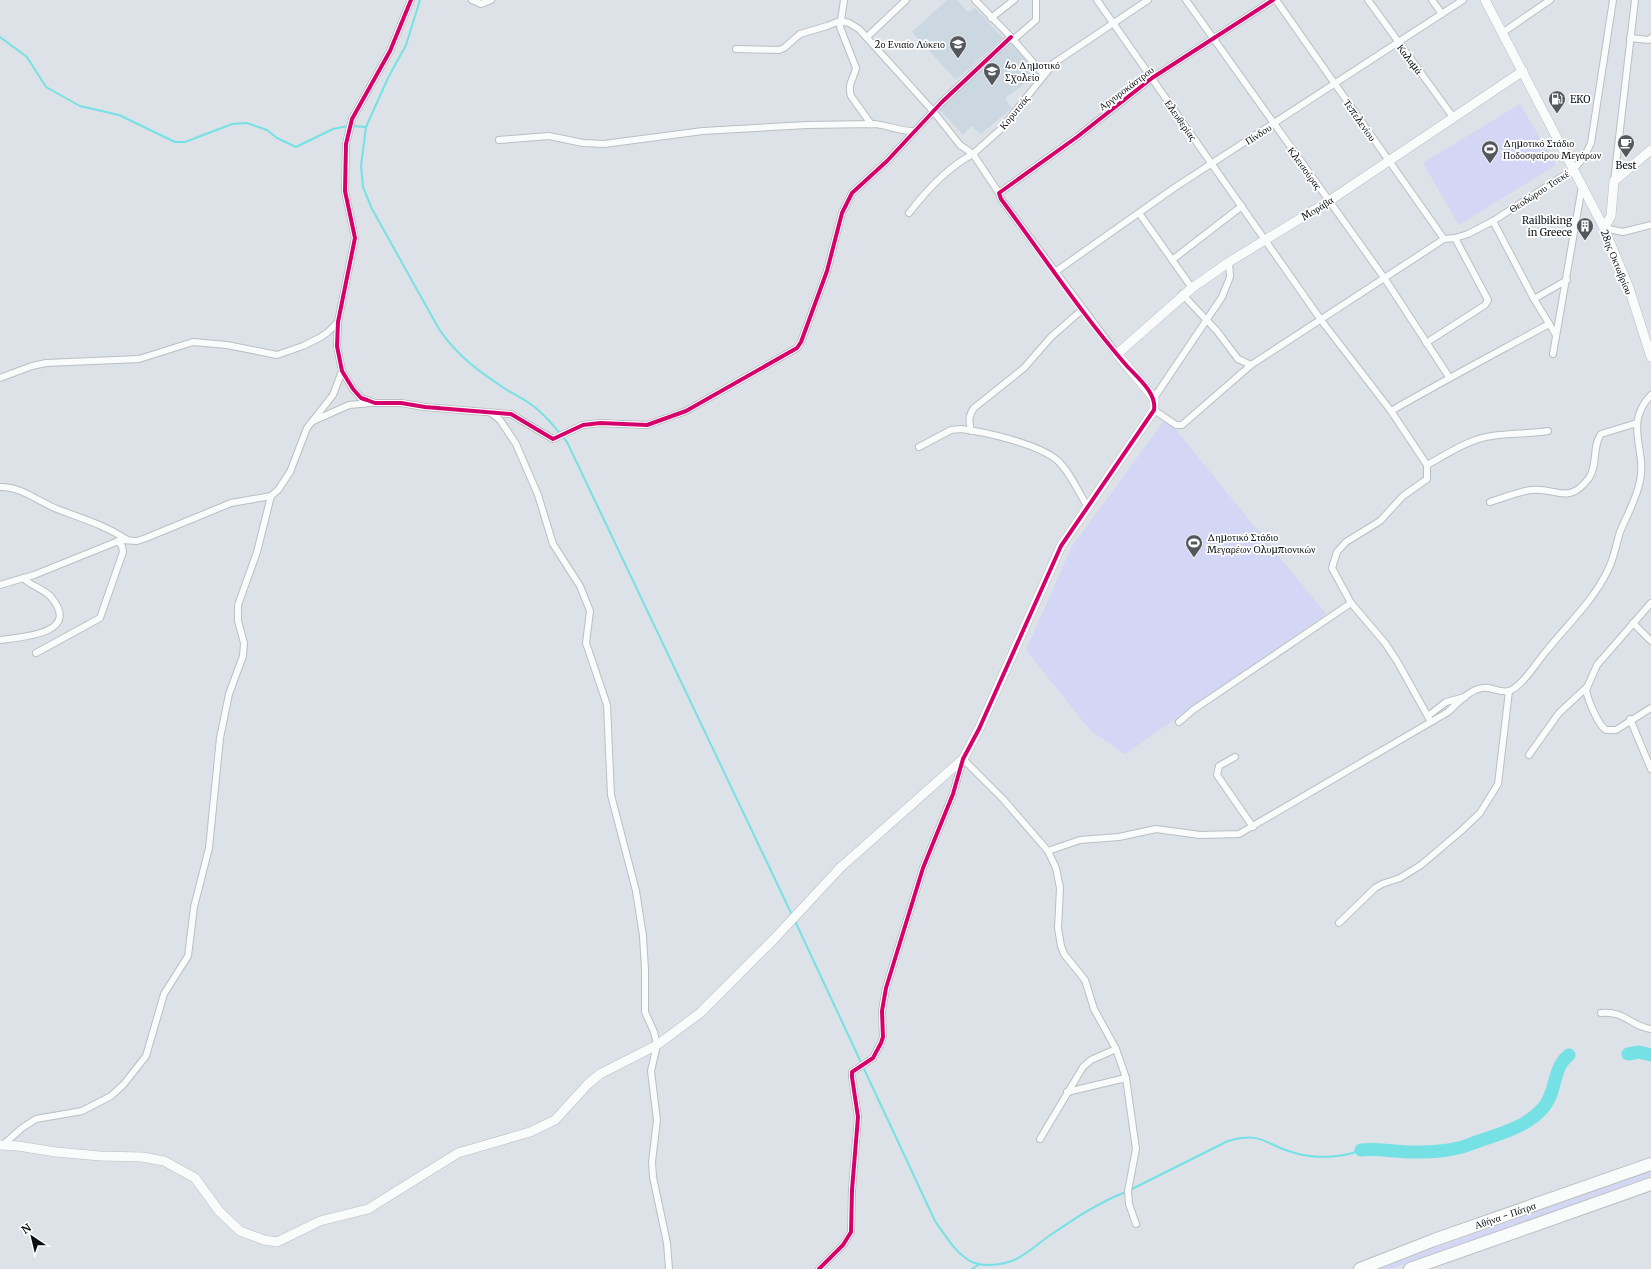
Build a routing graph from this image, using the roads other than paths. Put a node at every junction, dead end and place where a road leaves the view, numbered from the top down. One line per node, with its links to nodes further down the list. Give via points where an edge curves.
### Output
1 (411, 0): 72 (street, via 390,51 350,126 344,180 355,238)
2 (472, 0): 3 (street, via 481,4)
3 (491, 0)
4 (844, 0): 23 (street)
5 (906, 0): 26 (street)
6 (975, 0): 22 (street)
7 (1014, 0): 22 (street)
8 (1036, 0): 27 (street, via 1036,20)
9 (1097, 0): 24 (street, Ελευθερίας)
10 (1148, 0): 24 (street, Κορυτσάς)
11 (1186, 0): 30 (street, Κλεισούρας)
12 (1273, 0): 30 (street, Αργυροκάστρου)
13 (1276, 0): 36 (street, Τεπελενίου)
14 (1368, 0): 31 (street, Καλαμά)
15 (1432, 0): 21 (street)
16 (1463, 0): 21 (street, Πίνδου)
17 (1485, 0): 25 (street, 28ης Οκτωβρίου)
18 (1550, 0): 25 (street)
19 (1611, 0): 47 (street, Θεοδώρου Τσεκέ, via 1591,143)
20 (1635, 0): 28 (street)
21 (1442, 14): 31 (street, Πίνδου)
22 (992, 18): 27 (street)
23 (840, 21): 26 (street, via 854,25); 32 (street, via 800,34 779,50); 39 (street, via 844,40 856,68 849,84 849,91)
24 (1114, 23): 34 (street, Κορυτσάς, via 1068,52); 35 (street, Ελευθερίας)
25 (1502, 33): 33 (street, 28ης Οκτωβρίου)
26 (867, 37): 37 (street)
27 (1012, 38): 34 (street); 37 (street)
28 (1630, 38): 29 (street); 48 (street)
29 (1651, 38)
30 (1214, 39): 35 (street, Αργυροκάστρου); 40 (street, Κλεισούρας)
31 (1397, 42): 36 (street, Πίνδου); 38 (street, Καλαμά)
32 (736, 48)
33 (1523, 71): 38 (street, Μοράβα); 47 (street, 28ης Οκτωβρίου)
34 (1044, 75): 44 (street, Κορυτσάς, via 1002,128)
35 (1152, 78): 46 (street, Ελευθερίας); 50 (street, Αργυροκάστρου)
36 (1335, 83): 40 (street, Πίνδου); 45 (street, Τεπελενίου)
37 (933, 111): 41 (street); 44 (street, via 960,146)
38 (1453, 117): 45 (street, Μοράβα)
39 (871, 124): 41 (street, via 884,124 898,130); 42 (street, via 808,125 686,133 604,144 583,143 549,136)
40 (1274, 124): 46 (street, Πίνδου); 51 (street, Κλεισούρας)
41 (915, 131): 88 (street, via 887,161 856,188 845,206 814,307 797,348 686,411 643,425 600,423 578,426 553,439 511,414)
42 (499, 140)
43 (1651, 150): 48 (street)
44 (973, 154): 50 (street); 53 (street, Κορυτσάς, via 954,166)
45 (1389, 161): 51 (street, Μοράβα); 59 (street, Τεπελενίου)
46 (1212, 164): 52 (street, Ελευθερίας); 54 (street, Πίνδου)
47 (1574, 169): 49 (street, 28ης Οκτωβρίου); 55 (street, Θεοδώρου Τσεκέ)
48 (1614, 181): 57 (street, via 1611,216)
49 (1582, 186): 57 (street, 28ης Οκτωβρίου); 65 (street)
50 (1000, 196): 63 (street)
51 (1328, 201): 60 (street, Μοράβα); 64 (street, Κλεισούρας)
52 (1242, 206): 60 (street, Ελευθερίας); 61 (street)
53 (909, 213)
54 (1138, 213): 61 (street); 63 (street, Πίνδου)
55 (1493, 221): 58 (street, Θεοδώρου Τσεκέ); 68 (street)
56 (1651, 225): 57 (street, via 1623,232)
57 (1604, 228): 78 (street, 28ης Οκτωβρίου, via 1629,288)
58 (1455, 238): 59 (street, Θεοδώρου Τσεκέ); 75 (street, via 1488,300 1485,305)
59 (1444, 239): 64 (street)
60 (1265, 240): 62 (street, Μοράβα); 70 (street, Ελευθερίας)
61 (1172, 260): 66 (street)
62 (1229, 262): 66 (street, Μοράβα); 71 (street, via 1231,270 1228,283)
63 (1055, 272): 69 (street)
64 (1385, 279): 70 (street); 75 (street, Κλεισούρας)
65 (1567, 280): 68 (street); 74 (street)
66 (1192, 288): 67 (street, Μοράβα)
67 (1182, 294): 71 (street); 76 (street, Μοράβα)
68 (1534, 299): 73 (street)
69 (1083, 309): 76 (street); 91 (street, via 1051,337 1024,368 974,408 970,414)
70 (1321, 320): 79 (street); 87 (street, Ελευθερίας)
71 (1207, 321): 79 (street, via 1238,358); 84 (street)
72 (338, 322): 80 (street, via 337,346); 82 (street, via 328,332 303,346 277,354 192,342 139,359 46,363)
73 (1549, 324): 74 (street); 81 (street)
74 (1556, 335): 77 (street)
75 (1426, 343): 81 (street, Κλεισούρας)
76 (1117, 354): 84 (street)
77 (1553, 354)
78 (1651, 357)
79 (1251, 365): 86 (street, via 1182,425 1176,425)
80 (342, 371): 85 (street, via 356,394); 89 (street, via 333,395)
81 (1449, 377): 87 (street)
82 (0, 378)
83 (1651, 395): 90 (street, via 1641,408)
84 (1154, 398): 86 (street)
85 (375, 402): 88 (street); 89 (street, via 349,405)
86 (1154, 410): 98 (street)
87 (1391, 412): 94 (street, Ελευθερίας)
88 (490, 413): 126 (street, via 500,420 516,444 538,496 553,544 580,586 589,607 586,643 608,705 611,795 636,891 643,936 645,1012)
89 (312, 422): 96 (street, via 307,428 290,472)
90 (1637, 423): 97 (street, via 1601,434 1593,472 1579,489 1566,495 1532,490); 110 (street, via 1640,480 1636,498 1620,532 1608,571 1582,611 1527,675)
91 (971, 431): 93 (street, via 952,430); 98 (street, via 1033,447 1048,454 1065,470)
92 (1548, 431): 94 (street, via 1479,439)
93 (919, 447)
94 (1427, 465): 103 (street, via 1427,476 1423,483 1403,496 1380,521 1346,542 1338,552 1332,568)
95 (0, 487): 99 (street, via 14,488 56,509 102,525)
96 (271, 496): 99 (street, via 231,503 137,541); 131 (street, via 257,552 238,605 238,621 244,643 243,656 229,694 220,738 209,848 194,907 188,956 164,994 146,1056 124,1084 111,1096 82,1111 36,1119)
97 (1490, 502)
98 (1087, 506): 119 (street, via 1055,558 979,729)
99 (126, 539): 100 (street)
100 (118, 541): 101 (street); 108 (street, via 123,552 100,618)
101 (23, 578): 102 (street); 106 (street, via 50,596 59,610 58,620 44,633)
102 (0, 585)
103 (1351, 603): 113 (street, via 1385,643); 115 (street)
104 (1651, 603): 105 (street)
105 (1633, 623): 107 (street); 109 (street, via 1597,665)
106 (0, 640)
107 (1651, 641)
108 (36, 653)
109 (1587, 687): 114 (street, via 1588,697 1603,728 1616,730); 117 (street, via 1556,717)
110 (1509, 691): 111 (street, via 1481,688); 123 (street, via 1498,784 1480,813 1421,865 1400,878 1375,888)
111 (1466, 696): 113 (street, via 1446,702); 116 (street, via 1448,712)
112 (1651, 708): 114 (street)
113 (1428, 716): 116 (street)
114 (1630, 719): 120 (street)
115 (1179, 722)
116 (1431, 722): 121 (street)
117 (1529, 755)
118 (1235, 757): 121 (street, via 1219,766 1217,775)
119 (963, 759): 122 (street, via 1003,799); 126 (street, via 855,854 700,1013); 136 (street, via 953,794 923,868 886,988 882,1010 883,1037 878,1052 854,1070 852,1078 858,1117 851,1232 843,1245)
120 (1651, 769)
121 (1253, 827): 122 (street, via 1240,834 1230,835 1189,834 1156,829 1119,838 1080,840)
122 (1048, 851): 127 (street, via 1059,881 1058,928 1061,946 1064,954 1085,980 1094,1009)
123 (1340, 923)
124 (1601, 1013): 125 (street, via 1617,1013 1643,1028)
125 (1651, 1029)
126 (657, 1045): 131 (street, via 600,1074 583,1089 562,1115 546,1126 458,1153 368,1209 320,1221 277,1242 240,1231 219,1211 195,1178 164,1161); 135 (street, via 651,1071 657,1120 652,1162 667,1243)
127 (1116, 1049): 128 (street); 129 (street, via 1091,1060 1083,1067)
128 (1126, 1078): 129 (street); 134 (street, via 1136,1139 1128,1191)
129 (1067, 1092): 130 (street)
130 (1040, 1139)
131 (2, 1145)
132 (1651, 1164): 137 (highway, Αθήνα - Πάτρα, via 1434,1240)
133 (1651, 1184): 138 (highway, Αθήνα - Πάτρα)
134 (1136, 1224)
135 (668, 1269)
136 (819, 1269)
137 (1360, 1269)
138 (1410, 1269)

